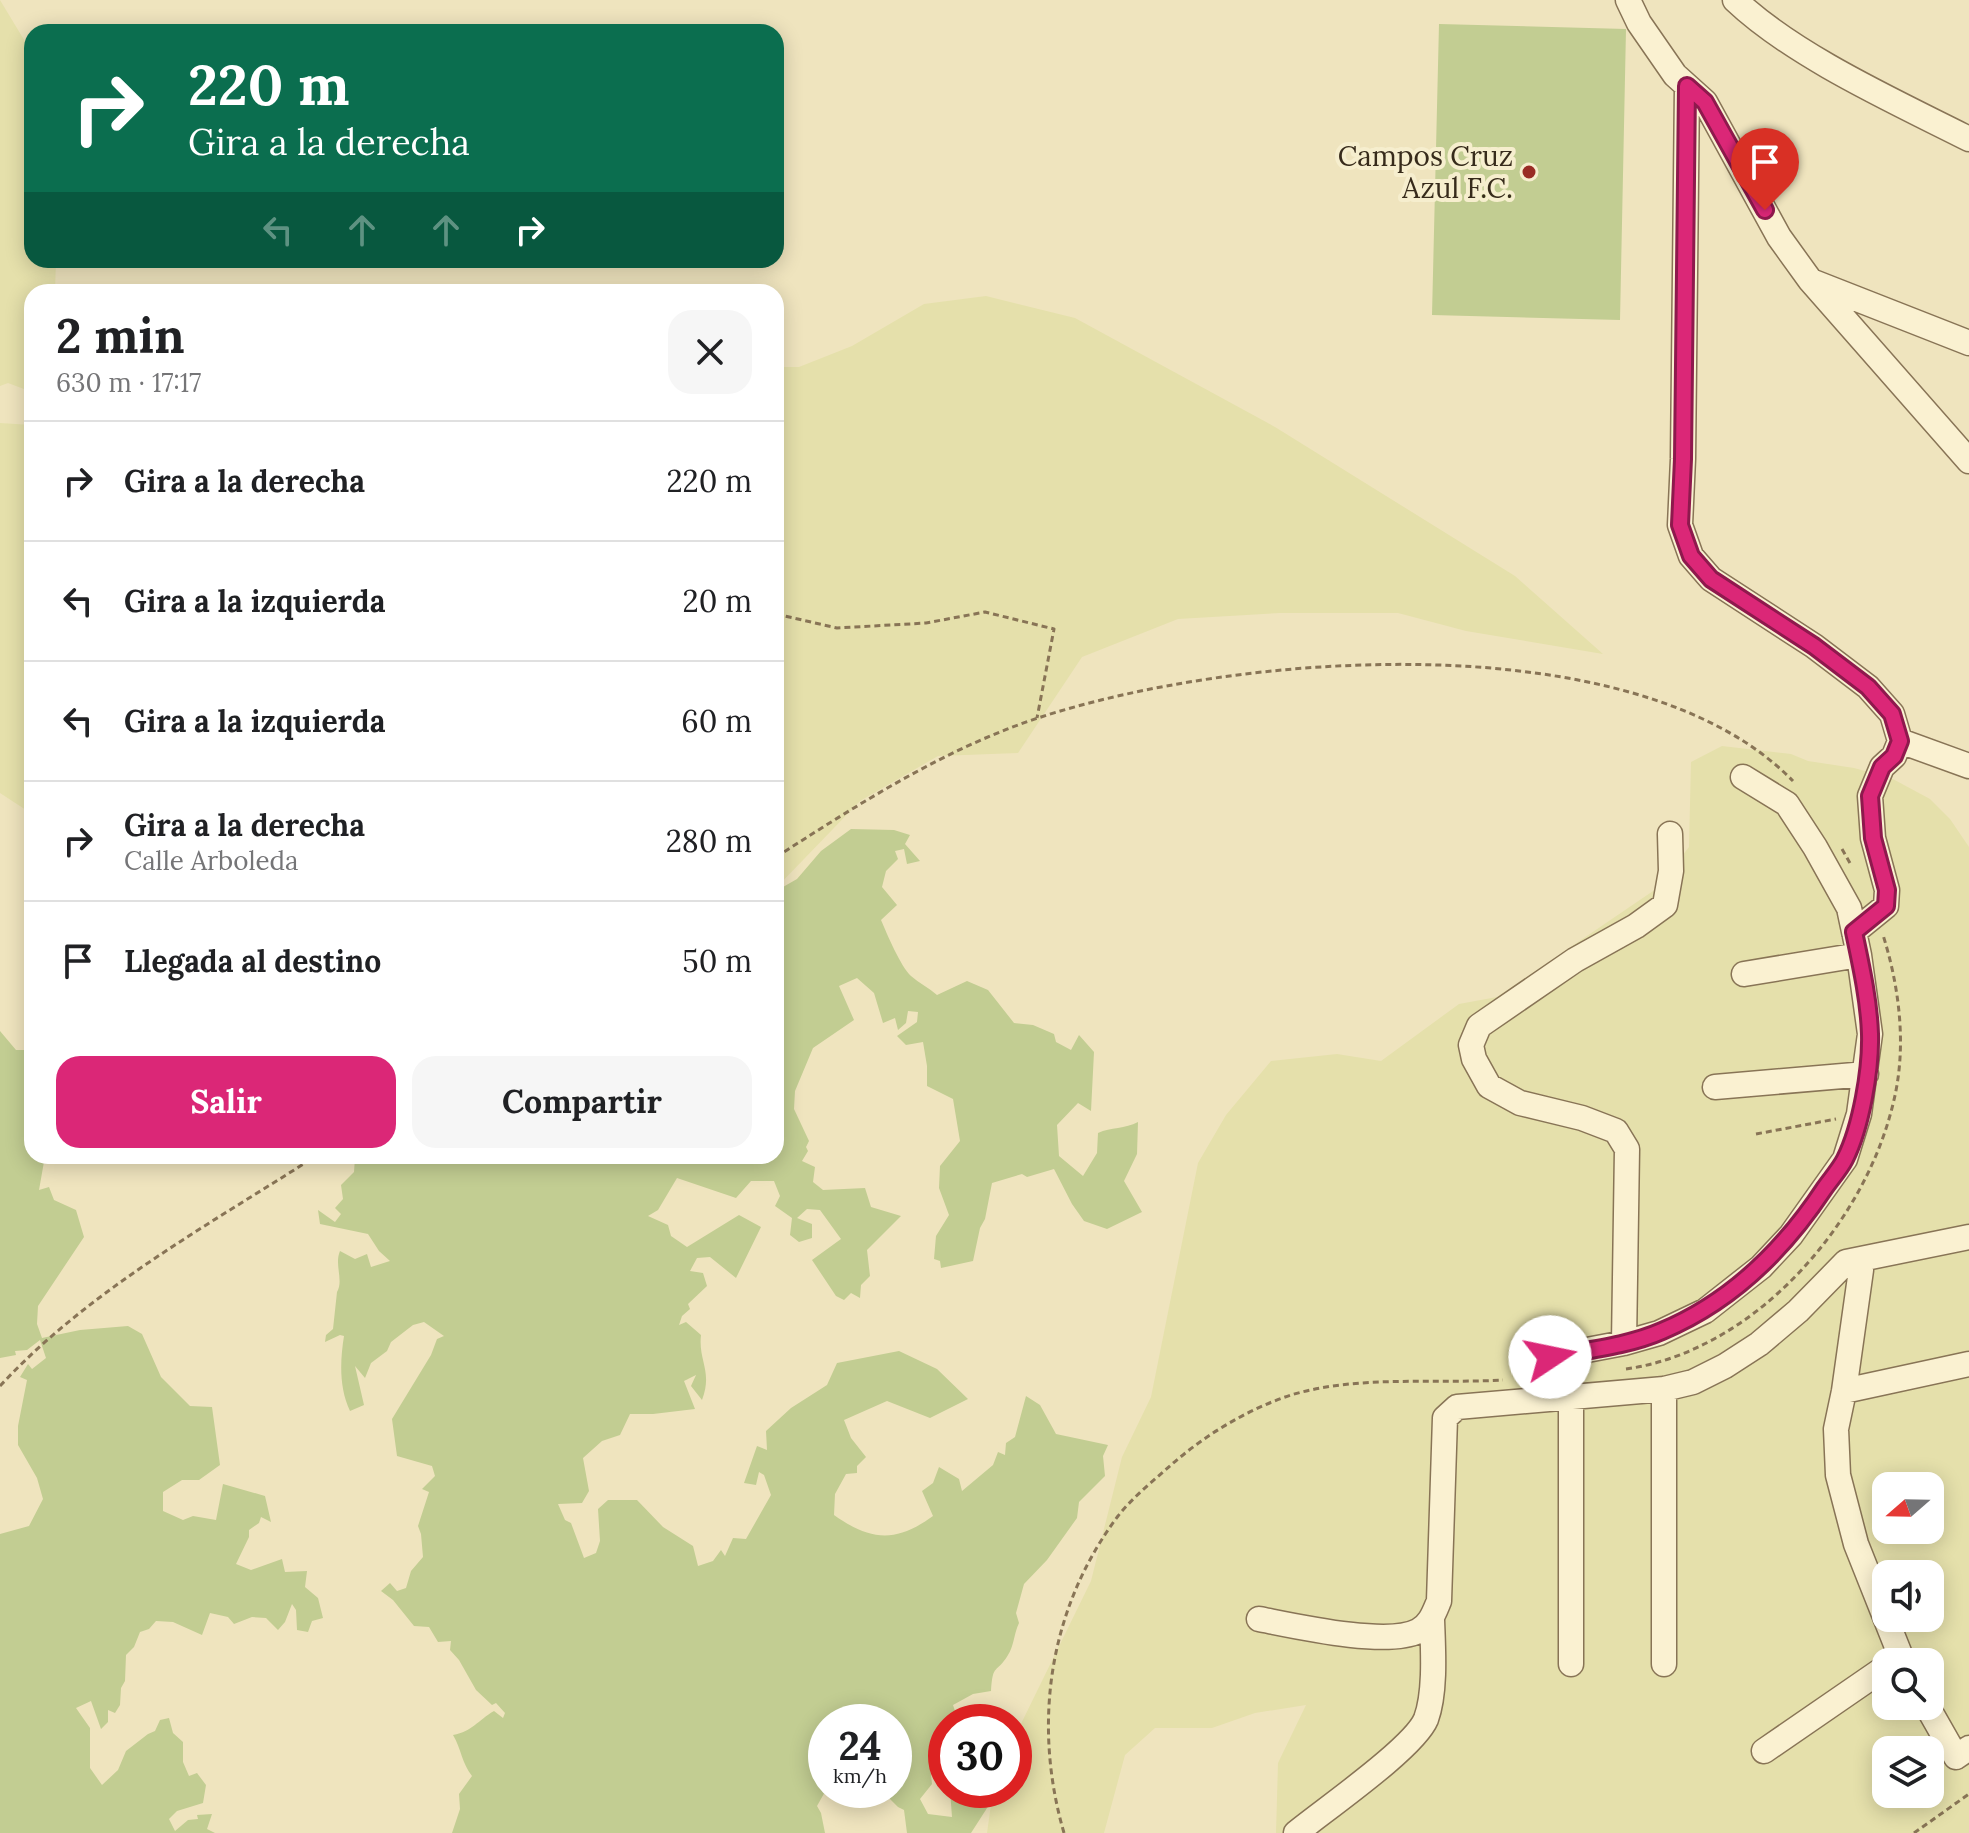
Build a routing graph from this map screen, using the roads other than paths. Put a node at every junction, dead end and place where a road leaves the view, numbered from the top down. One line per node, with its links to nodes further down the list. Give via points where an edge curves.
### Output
1 (1628, 0): 3 (street)
2 (1735, 0): 4 (street, via 1810,55)
3 (1687, 86): 5 (street, via 1705,102 1779,237); 8 (street, via 1680,525 1691,556 1711,579 1868,687 1892,714)
4 (1969, 139)
5 (1810, 280): 6 (street); 7 (street)
6 (1969, 343)
7 (1969, 461)
8 (1900, 741): 9 (street); 12 (street, via 1870,796 1886,906)
9 (1969, 766)
10 (1743, 777): 12 (street, via 1787,804 1849,908)
11 (1670, 834): 18 (street, via 1665,905 1479,1026 1471,1045 1489,1086 1520,1103 1616,1131 1627,1149)
12 (1856, 944): 13 (street); 14 (street, via 1870,1034)
13 (1744, 974)
14 (1866, 1074): 15 (street); 18 (street, via 1845,1159 1791,1235 1761,1267 1705,1311)
15 (1715, 1087)
16 (1969, 1237): 17 (street)
17 (1859, 1261): 21 (street, via 1846,1262 1759,1344 1693,1382); 22 (street)
18 (1624, 1343): 19 (street)
19 (1550, 1357)
20 (1969, 1364): 22 (street)
21 (1664, 1389): 23 (street); 28 (street)
22 (1844, 1391): 26 (street, via 1836,1429 1838,1475)
23 (1571, 1398): 25 (street, via 1457,1407 1445,1418 1439,1601); 27 (street)
24 (1259, 1619): 25 (street, via 1385,1638 1418,1631)
25 (1432, 1620): 33 (street, via 1434,1668 1426,1719 1406,1746)
26 (1891, 1648)
27 (1571, 1664)
28 (1664, 1664)
29 (1872, 1678): 32 (street)
30 (1935, 1720): 31 (street, via 1956,1757)
31 (1969, 1748)
32 (1764, 1751)
33 (1296, 1833)

